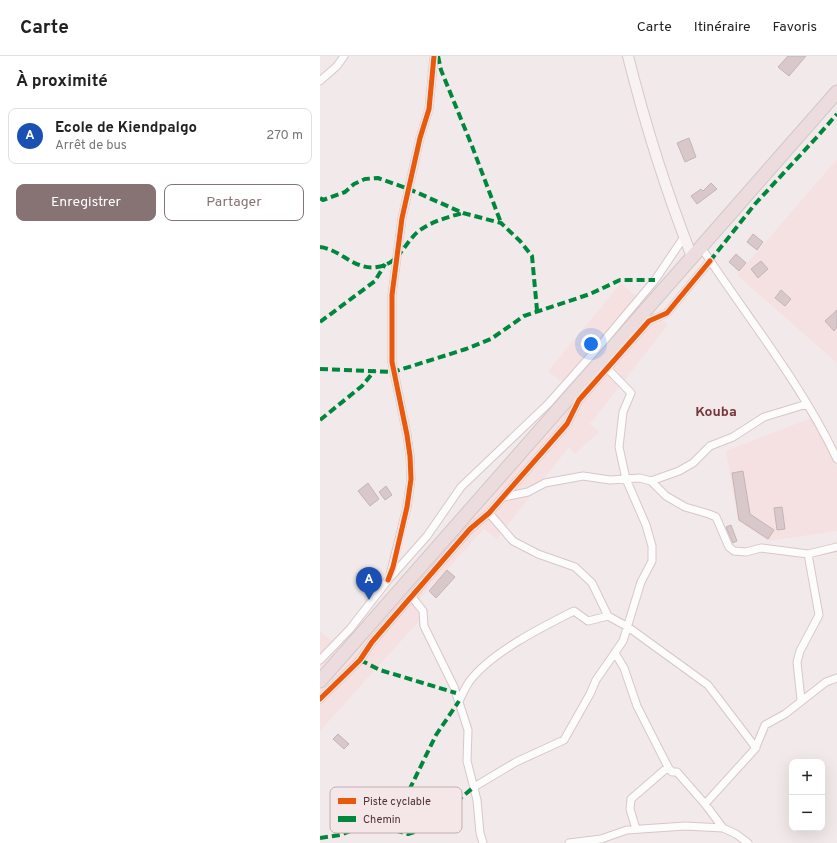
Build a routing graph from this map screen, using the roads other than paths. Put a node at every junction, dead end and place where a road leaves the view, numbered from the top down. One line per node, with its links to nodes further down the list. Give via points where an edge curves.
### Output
1 (344, 56): 4 (street)
2 (434, 56): 18 (street, via 429,109 402,218 392,295 392,362 407,435 411,479 407,507)
3 (628, 56): 6 (street, via 647,128)
4 (320, 81)
5 (837, 92): 7 (highway)
6 (684, 236): 7 (street); 18 (street, via 655,280 603,342 548,404 461,487 427,536)
7 (696, 252): 8 (street); 9 (highway)
8 (710, 262): 9 (street, via 667,313 649,321); 10 (street)
9 (604, 365): 12 (street, via 631,393 623,412 619,447); 14 (street, via 579,400 567,424); 25 (highway)
10 (806, 404): 11 (street); 13 (street, via 764,417 733,437 710,446 693,463 679,471)
11 (837, 459)
12 (626, 479): 13 (street, via 640,478); 14 (street, via 610,480 583,476 545,483 528,492); 21 (street, via 646,525 652,554 652,561 628,618)
13 (651, 481): 17 (street, via 666,496 685,507 716,517 729,547 734,551 746,552 761,548)
14 (504, 497): 15 (street)
15 (489, 513): 19 (street, via 470,529); 20 (street, via 513,541 538,554 575,567 592,583)
16 (837, 547): 17 (street)
17 (808, 554): 27 (street, via 819,615 797,662)
18 (388, 580): 23 (street, via 350,629)
19 (412, 597): 26 (street, via 360,660); 28 (street, via 423,611 424,626)
20 (608, 616): 21 (street); 28 (street, via 588,621 574,611 546,625 485,665 470,682)
21 (628, 627): 22 (street, via 623,642); 29 (street, via 708,685)
22 (615, 653): 30 (street, via 624,668 637,706); 31 (street, via 596,680 564,740 516,762)
23 (320, 660)
24 (837, 678): 27 (street, via 826,682)
25 (320, 681)
26 (320, 699)
27 (801, 700): 29 (street, via 785,714 765,725)
28 (459, 701): 31 (street, via 468,730 467,761)
29 (756, 748): 32 (street)
30 (668, 767): 32 (street, via 672,772 677,772); 34 (street, via 631,799 630,808)
31 (474, 787): 35 (street)
32 (705, 804): 33 (street)
33 (723, 828): 34 (street, via 685,826); 37 (street)
34 (636, 829): 36 (street, via 601,839)
35 (483, 843)
36 (569, 843)
37 (748, 843)

